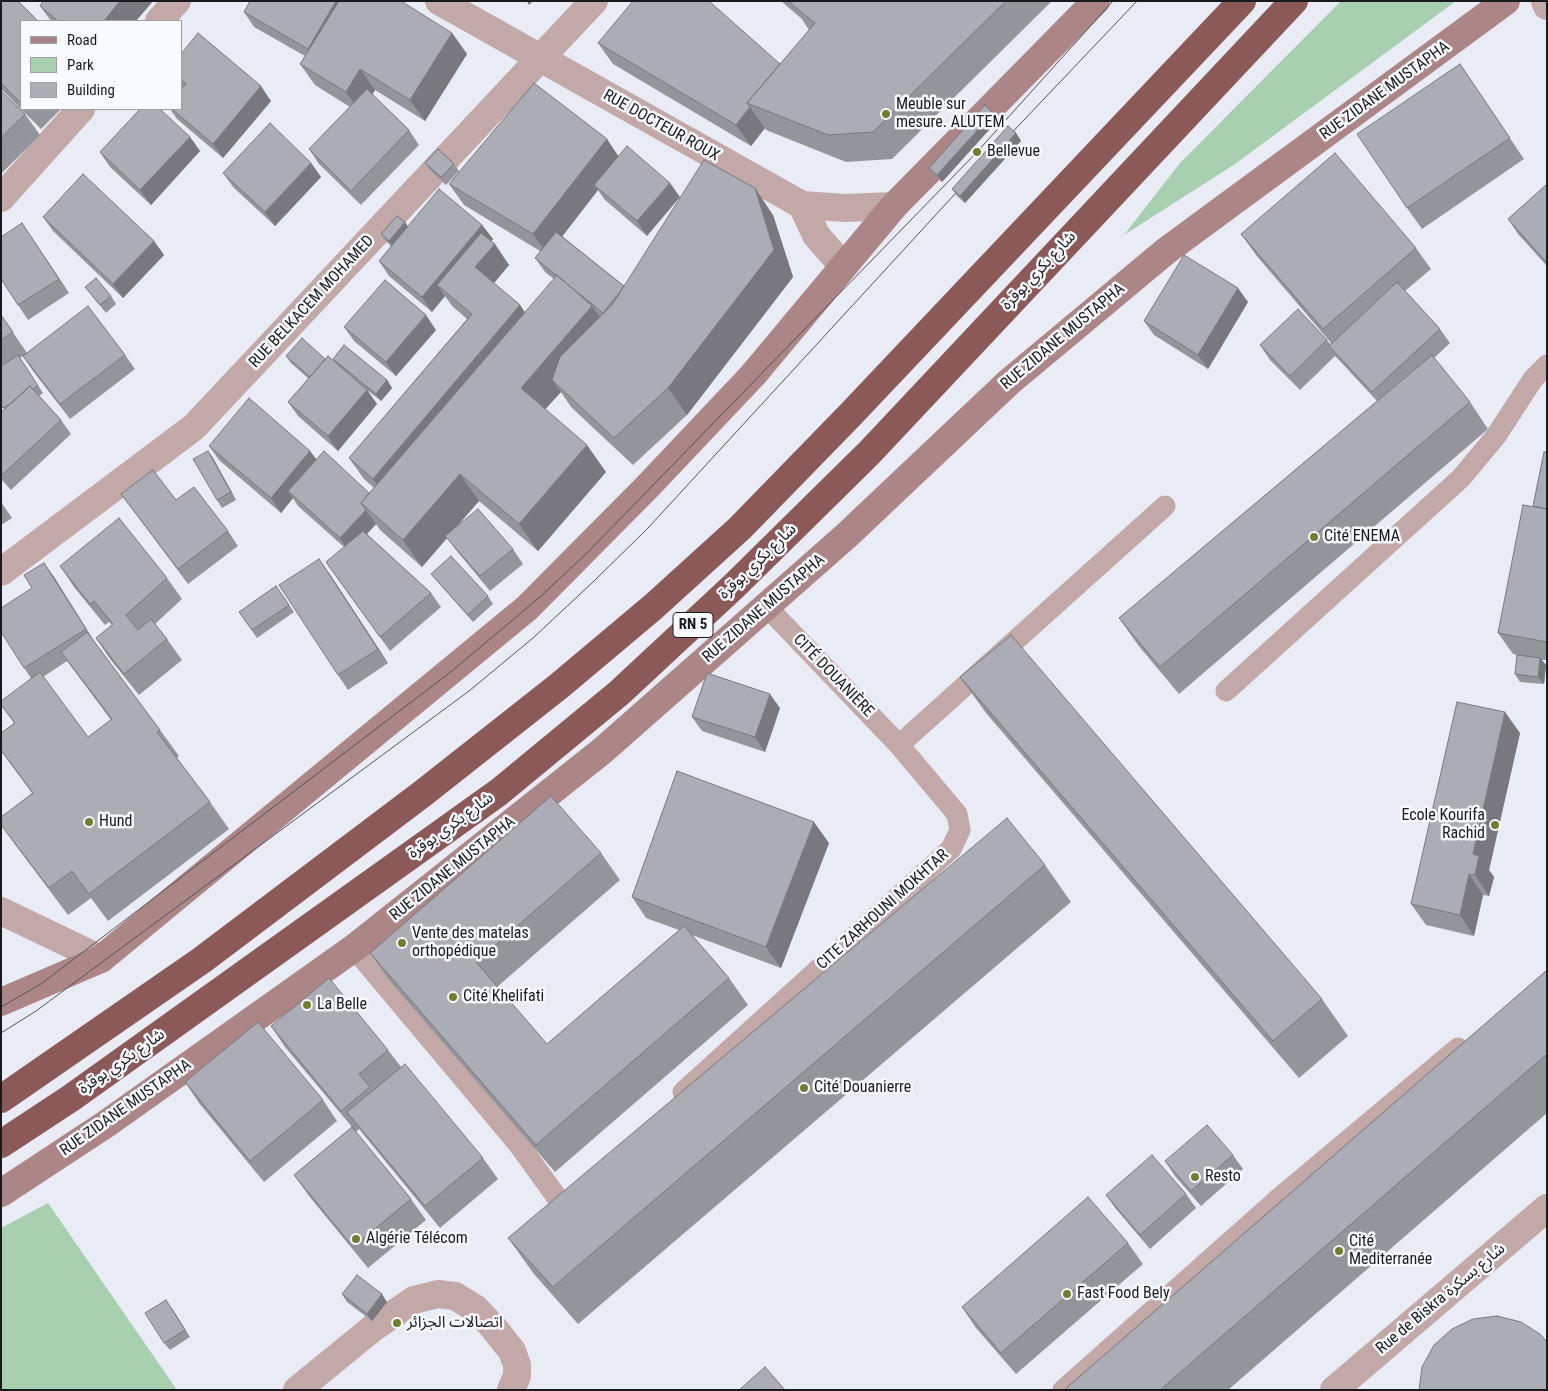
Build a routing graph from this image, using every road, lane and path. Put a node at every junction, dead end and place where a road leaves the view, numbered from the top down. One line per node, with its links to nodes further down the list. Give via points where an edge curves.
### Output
1 (177, 1): 10 (street)
2 (439, 1): 11 (street, RUE DOCTEUR ROUX)
3 (594, 1): 11 (street, RUE BELKACEM MOHAMED)
4 (1096, 1): 15 (street)
5 (1242, 1): 28 (highway, RN 5, via 844,421 740,528 653,607 559,686 273,907 202,960)
6 (1294, 1): 30 (highway, شارع بكري بوقرة / RN 5, via 869,453 619,693 499,792 79,1093)
7 (1506, 1): 20 (street, RUE ZIDANE MUSTAPHA, via 1166,251 1009,382)
8 (1545, 1): 9 (street)
9 (1547, 6)
10 (160, 20)
11 (540, 59): 14 (street, RUE DOCTEUR ROUX); 19 (street, RUE BELKACEM MOHAMED, via 194,427)
12 (80, 110): 13 (street)
13 (1, 198)
14 (802, 205): 15 (street, RUE DOCTEUR ROUX, via 845,208); 16 (street, via 816,235)
15 (894, 206): 16 (street)
16 (843, 266): 25 (street, via 708,424 527,608)
17 (1547, 365): 21 (lane, via 1533,379 1496,436 1461,478)
18 (1165, 506): 22 (lane)
19 (1, 572)
20 (766, 607): 22 (lane, CITÉ DOUANIÈRE); 24 (street, RUE ZIDANE MUSTAPHA, via 602,751)
21 (1226, 691)
22 (899, 745): 29 (lane, CITE ZARHOUNI MOKHTAR, via 957,814 960,830 951,849)
23 (1, 911): 25 (street)
24 (354, 948): 31 (street, RUE ZIDANE MUSTAPHA, via 106,1124); 32 (lane, via 519,1145)
25 (101, 959): 26 (street)
26 (1, 1002)
27 (1472, 1036): 36 (lane, via 1278,1199)
28 (1, 1098)
29 (672, 1102)
30 (1, 1144)
31 (1, 1192)
32 (560, 1200)
33 (1547, 1208): 37 (street, Rue de Biskra شارع بسكرة)
34 (297, 1390): 35 (street, via 381,1322 414,1300 438,1294 455,1296 476,1308 512,1351 517,1376)
35 (511, 1390)
36 (1063, 1390)
37 (1334, 1390)

